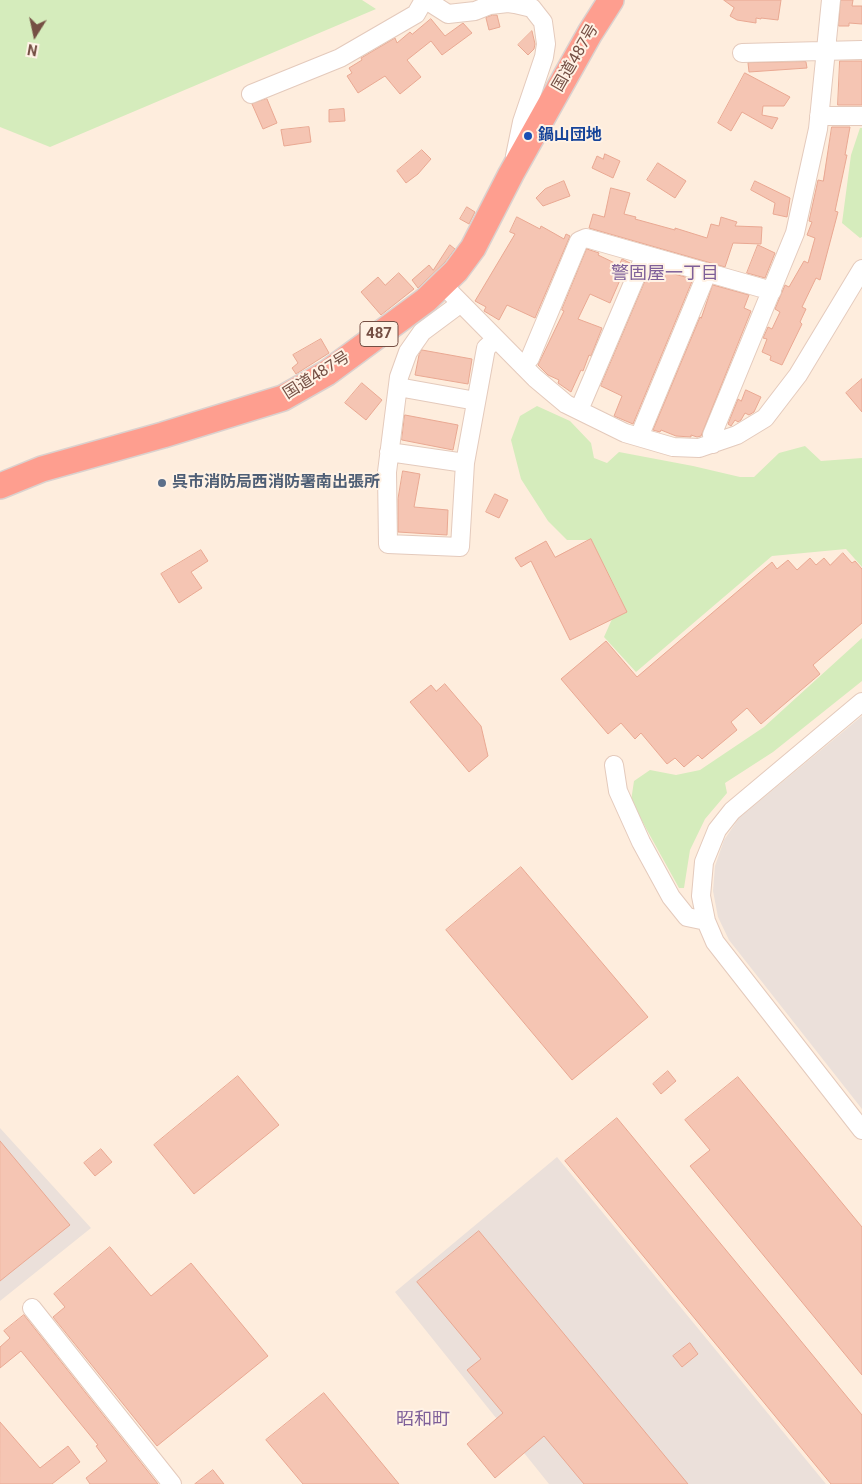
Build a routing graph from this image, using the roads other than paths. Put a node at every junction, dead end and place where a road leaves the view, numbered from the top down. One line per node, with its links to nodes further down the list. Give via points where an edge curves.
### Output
1 (425, 0): 7 (street, via 416,14 340,58); 10 (street, via 448,14 475,11 490,5 515,4 532,8 543,22 544,57 522,122)
2 (612, 0): 10 (highway, 国道487号 / 487)
3 (831, 0): 4 (street)
4 (826, 50): 5 (street); 6 (street); 8 (street)
5 (862, 50)
6 (742, 53)
7 (251, 94)
8 (819, 116): 9 (street); 15 (street, via 795,233)
9 (862, 116)
10 (511, 174): 14 (highway, 国道487号 / 487, via 472,248)
11 (645, 255): 13 (street); 18 (street, via 586,238 579,241 530,358); 21 (street)
12 (862, 269): 23 (street, via 798,375 765,418 737,435)
13 (707, 273): 15 (street); 22 (street)
14 (443, 285): 16 (street); 26 (highway, 国道487号 / 487, via 327,373 283,398 42,469)
15 (772, 291): 23 (street, via 712,435)
16 (461, 303): 17 (street); 19 (street, via 422,332 408,352)
17 (496, 339): 18 (street); 20 (street, via 486,348)
18 (523, 366): 21 (street, via 566,404)
19 (398, 388): 20 (street); 24 (street)
20 (476, 401): 25 (street)
21 (579, 410): 22 (street)
22 (639, 437): 23 (street, via 673,447 699,448)
23 (713, 444)
24 (390, 452): 25 (street); 25 (street, via 387,472 388,544 460,547)
25 (465, 463)
26 (0, 486)
27 (862, 702): 29 (street, via 732,811 717,830 704,862 701,896)
28 (614, 764): 29 (street, via 618,791 671,898 687,917)
29 (706, 921): 30 (street, via 714,942)
30 (862, 1130)
31 (32, 1308): 32 (street)
32 (172, 1484)

